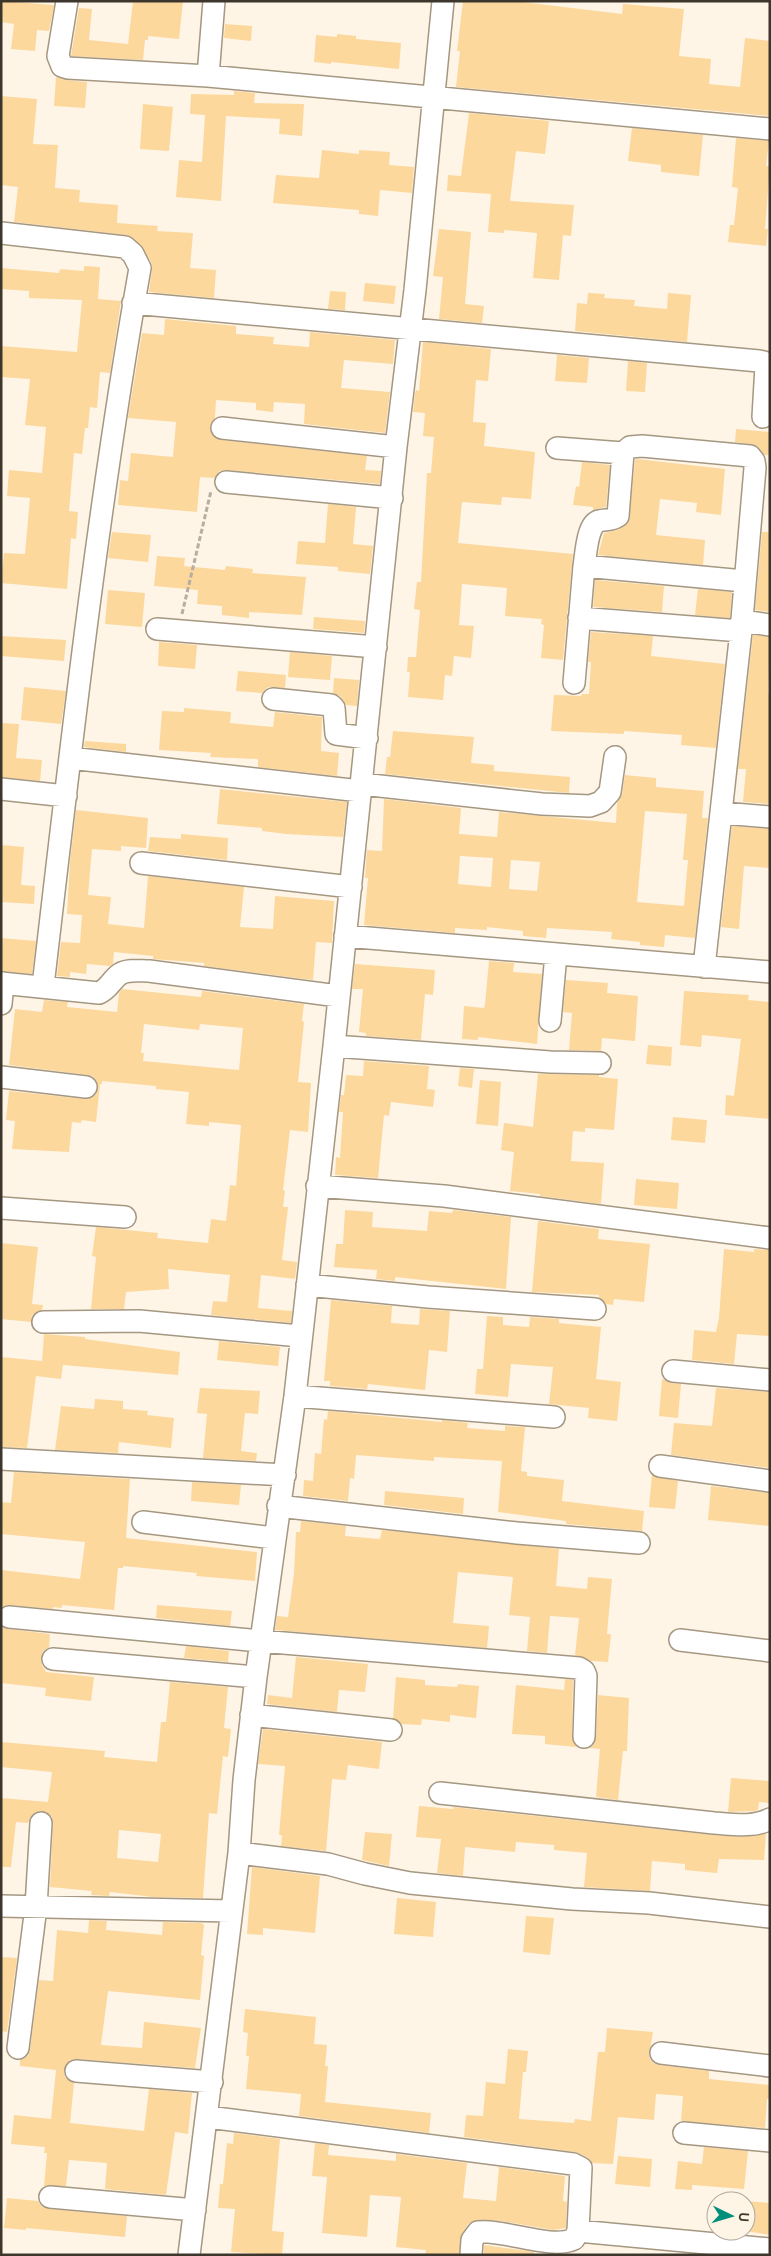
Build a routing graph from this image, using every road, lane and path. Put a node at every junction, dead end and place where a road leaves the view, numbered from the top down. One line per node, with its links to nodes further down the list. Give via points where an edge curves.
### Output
1 (67, 1): 4 (street, via 58,56 62,66)
2 (214, 1): 4 (street)
3 (443, 1): 5 (street)
4 (208, 76): 5 (street)
5 (433, 96): 6 (street); 9 (street)
6 (770, 129)
7 (1, 233): 8 (street, via 125,247 140,268)
8 (133, 303): 9 (street); 31 (street, via 90,591)
9 (411, 330): 10 (street); 13 (street)
10 (768, 360): 11 (street)
11 (763, 418)
12 (222, 428): 13 (street)
13 (396, 447): 18 (street)
14 (557, 448): 15 (street)
15 (623, 453): 16 (street, via 630,447 642,446 750,456); 19 (street, via 618,516 597,521 592,526)
16 (763, 468): 20 (street)
17 (226, 482): 18 (street); 25 (path, via 218,484 209,493)
18 (392, 498): 26 (street)
19 (584, 566): 20 (street); 21 (street)
20 (744, 582): 23 (street)
21 (579, 618): 23 (street); 27 (street)
22 (770, 625): 23 (street)
23 (742, 626): 35 (street)
24 (157, 629): 25 (street)
25 (178, 631): 26 (street)
26 (376, 648): 29 (street)
27 (574, 683)
28 (273, 699): 29 (street, via 331,705 336,734)
29 (366, 738): 32 (street)
30 (615, 757): 32 (street, via 610,792 602,802 590,806)
31 (70, 758): 32 (street); 34 (street)
32 (361, 787): 38 (street)
33 (1, 788): 34 (street)
34 (66, 796): 44 (street)
35 (722, 812): 36 (street); 41 (street)
36 (770, 817)
37 (141, 863): 38 (street)
38 (351, 887): 39 (street)
39 (345, 936): 40 (street); 45 (street)
40 (556, 954): 41 (street); 47 (street)
41 (704, 967): 42 (street)
42 (770, 972)
43 (2, 983): 44 (street); 46 (street)
44 (43, 986): 45 (street, via 99,994 120,974 131,970)
45 (338, 996): 48 (street)
46 (1, 1004)
47 (550, 1021)
48 (334, 1046): 49 (street); 52 (street)
49 (600, 1063)
50 (1, 1077): 51 (street)
51 (86, 1087)
52 (317, 1186): 55 (street, via 444,1196); 56 (street)
53 (1, 1208): 54 (street)
54 (125, 1217)
55 (770, 1238)
56 (307, 1284): 57 (street, via 428,1297); 59 (street)
57 (595, 1308)
58 (43, 1322): 59 (street, via 139,1321)
59 (300, 1336): 62 (street)
60 (673, 1371): 61 (street)
61 (770, 1380)
62 (295, 1396): 63 (street); 66 (street)
63 (554, 1417)
64 (1, 1459): 66 (street)
65 (660, 1466): 67 (street)
66 (285, 1475): 68 (street)
67 (770, 1481)
68 (278, 1506): 70 (street); 71 (street)
69 (142, 1522): 70 (street)
70 (274, 1538): 74 (street)
71 (639, 1543)
72 (9, 1617): 74 (street)
73 (680, 1640): 75 (street)
74 (260, 1641): 77 (street); 80 (street, via 582,1669 586,1676)
75 (770, 1651)
76 (53, 1659): 77 (street)
77 (256, 1677): 78 (street)
78 (252, 1715): 79 (street); 84 (street)
79 (392, 1730)
80 (584, 1736)
81 (440, 1793): 82 (street, via 714,1823 743,1825)
82 (770, 1819)
83 (41, 1823): 86 (street)
84 (238, 1852): 87 (street); 88 (street, via 328,1864 410,1883 649,1903)
85 (1, 1906): 86 (street)
86 (36, 1907): 87 (street); 89 (street)
87 (231, 1912): 93 (street)
88 (770, 1917)
89 (18, 2048)
90 (661, 2053): 91 (street)
91 (770, 2066)
92 (76, 2071): 93 (street)
93 (212, 2082): 94 (street)
94 (208, 2117): 98 (street); 99 (street, via 576,2164 581,2172)
95 (684, 2133): 96 (street)
96 (770, 2141)
97 (50, 2197): 98 (street)
98 (195, 2210): 101 (street)
99 (578, 2231): 100 (street); 102 (street, via 574,2239 565,2242 478,2232 472,2240)
100 (770, 2249)
101 (190, 2255)
102 (471, 2255)

